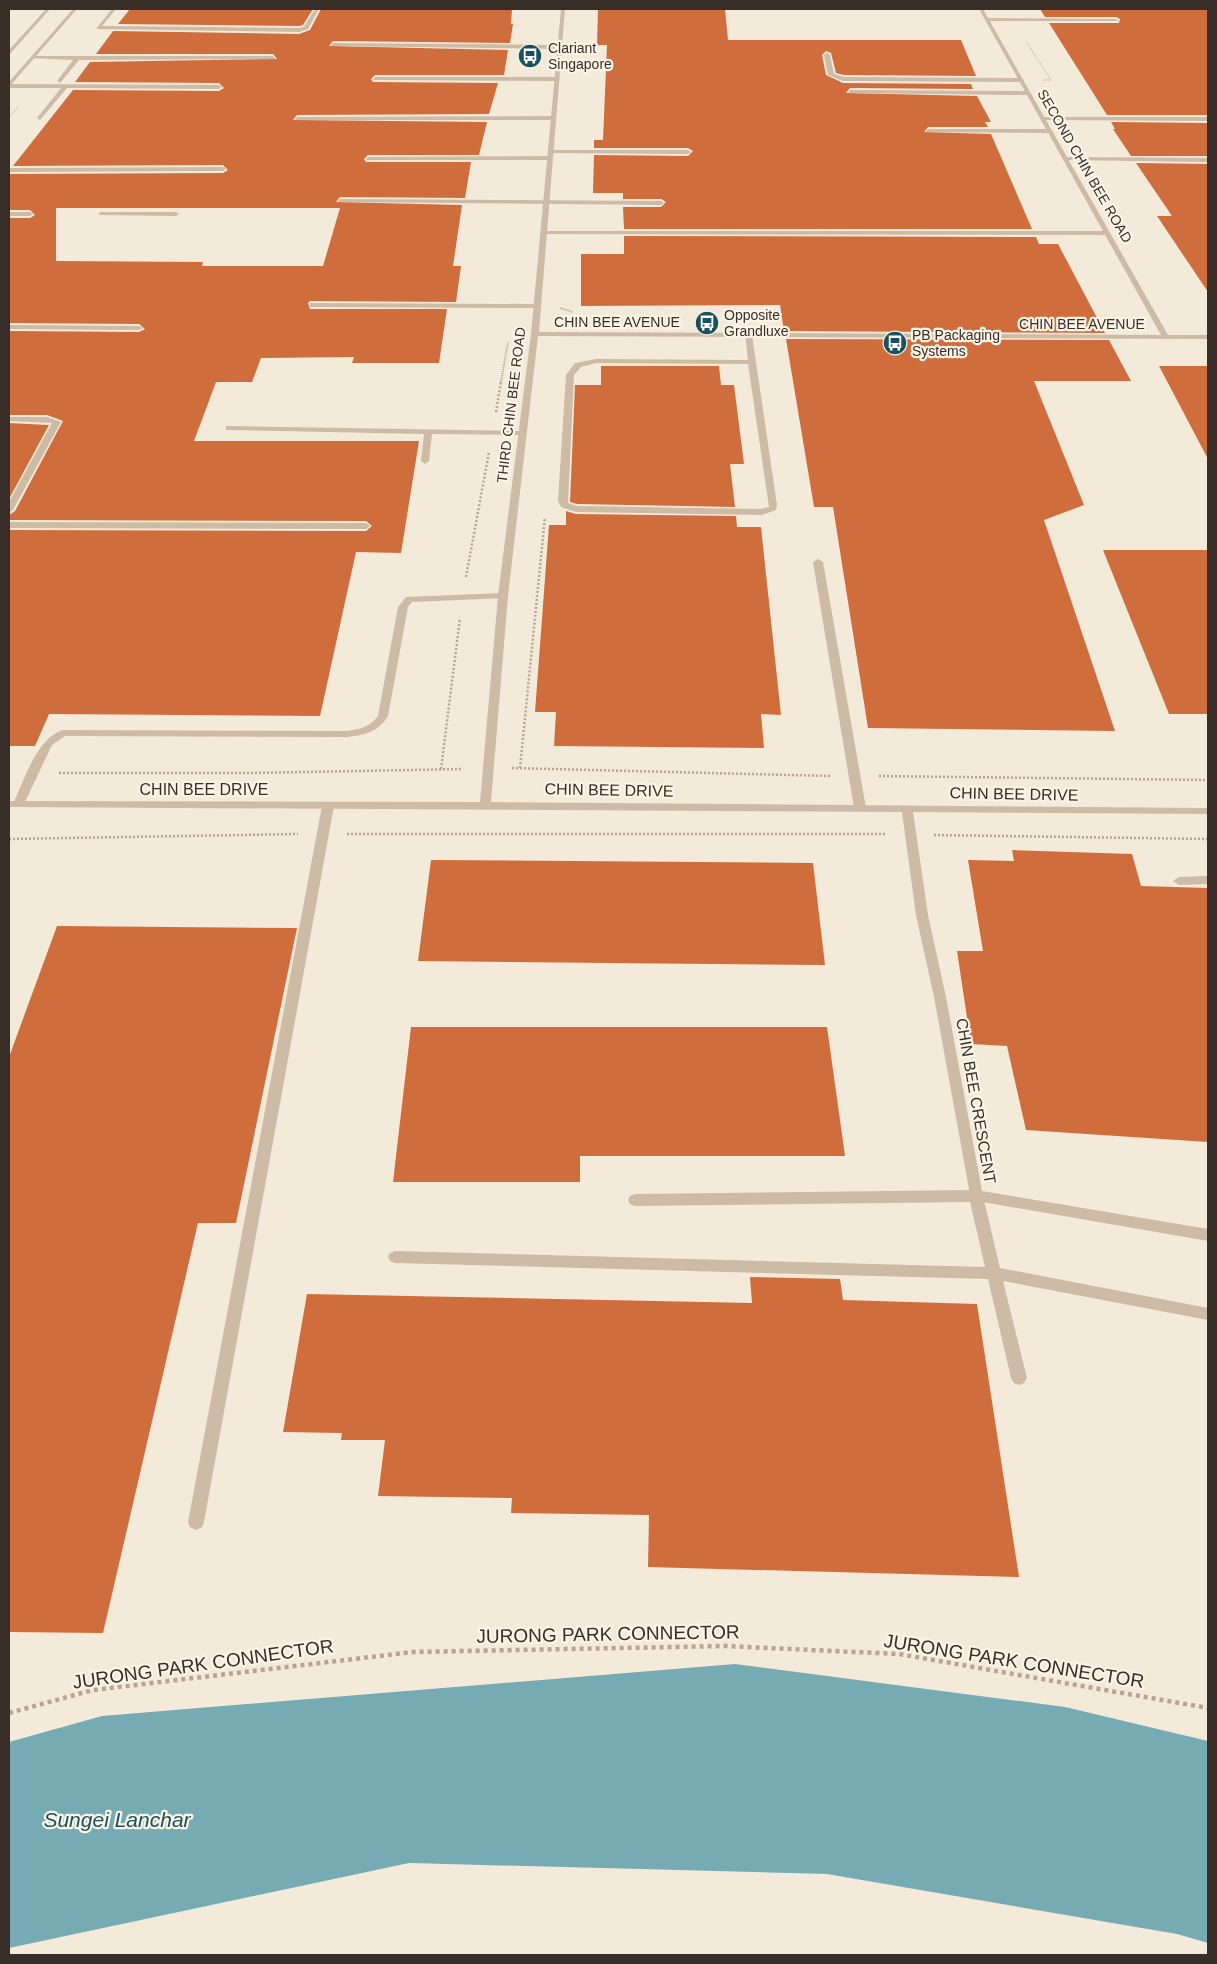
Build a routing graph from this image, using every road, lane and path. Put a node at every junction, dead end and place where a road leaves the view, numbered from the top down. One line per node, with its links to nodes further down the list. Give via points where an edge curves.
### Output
1 (48, 9): 11 (street)
2 (76, 9): 13 (street)
3 (114, 9): 4 (street, via 98,28 299,30 306,28)
4 (317, 9)
5 (563, 9): 10 (street, THIRD CHIN BEE ROAD)
6 (981, 9): 7 (street, SECOND CHIN BEE ROAD)
7 (987, 20): 8 (street); 18 (street, SECOND CHIN BEE ROAD)
8 (1116, 21)
9 (333, 45): 10 (street)
10 (560, 47): 17 (street, THIRD CHIN BEE ROAD)
11 (9, 53)
12 (827, 55): 18 (street, via 831,74 843,79)
13 (33, 58): 14 (street); 20 (street)
14 (77, 58): 15 (street); 19 (street)
15 (273, 58)
16 (375, 79): 17 (street)
17 (557, 80): 26 (street, THIRD CHIN BEE ROAD)
18 (1021, 80): 24 (street, SECOND CHIN BEE ROAD)
19 (60, 81)
20 (9, 86): 21 (street)
21 (65, 87): 22 (street); 25 (street)
22 (219, 87)
23 (850, 92): 24 (street)
24 (1028, 93): 28 (street, SECOND CHIN BEE ROAD)
25 (40, 118)
26 (553, 118): 27 (street); 33 (street, THIRD CHIN BEE ROAD)
27 (297, 119)
28 (1043, 119): 29 (street); 31 (street, SECOND CHIN BEE ROAD)
29 (1208, 119)
30 (928, 131): 31 (street)
31 (1050, 131): 35 (street, SECOND CHIN BEE ROAD)
32 (688, 152): 33 (street)
33 (550, 155): 34 (street); 40 (street, THIRD CHIN BEE ROAD)
34 (368, 159)
35 (1066, 159): 36 (street); 47 (street, SECOND CHIN BEE ROAD)
36 (1208, 160)
37 (223, 169): 38 (street)
38 (9, 170)
39 (340, 201): 40 (street)
40 (545, 202): 41 (street); 46 (street, THIRD CHIN BEE ROAD)
41 (661, 203)
42 (9, 214): 43 (street)
43 (30, 214)
44 (101, 214): 45 (street)
45 (176, 214)
46 (543, 233): 47 (street); 49 (street, THIRD CHIN BEE ROAD)
47 (1107, 233): 54 (street, SECOND CHIN BEE ROAD)
48 (313, 306): 49 (street)
49 (536, 306): 52 (street, THIRD CHIN BEE ROAD)
50 (9, 327): 51 (street)
51 (138, 328)
52 (535, 334): 53 (street, CHIN BEE AVENUE); 60 (street, THIRD CHIN BEE ROAD)
53 (748, 335): 54 (street, CHIN BEE AVENUE); 56 (street)
54 (1166, 337): 55 (street, CHIN BEE AVENUE)
55 (1208, 337)
56 (752, 362): 56 (street, via 596,361 578,365 570,375 564,505 576,509 762,512 772,508)
57 (9, 419): 62 (street, via 57,422)
58 (229, 428): 59 (street)
59 (428, 432): 60 (street); 61 (street)
60 (522, 433): 66 (street, THIRD CHIN BEE ROAD)
61 (425, 460)
62 (9, 510)
63 (9, 525): 64 (street)
64 (366, 526)
65 (818, 562): 69 (street)
66 (503, 596): 67 (street, THIRD CHIN BEE ROAD); 68 (street, via 409,599 403,607 383,716 368,731 347,734 63,733 47,744)
67 (487, 769): 68 (path); 69 (path); 72 (street, THIRD CHIN BEE ROAD)
68 (34, 773): 71 (street)
69 (855, 776): 70 (path); 74 (street)
70 (1208, 780)
71 (14, 804): 73 (street, CHIN BEE DRIVE)
72 (485, 805): 73 (street, CHIN BEE DRIVE); 74 (street, CHIN BEE DRIVE)
73 (328, 806): 77 (street)
74 (860, 808): 75 (street, CHIN BEE DRIVE)
75 (907, 809): 76 (street, CHIN BEE DRIVE); 78 (street, CHIN BEE CRESCENT)
76 (1208, 811)
77 (323, 834): 78 (path); 79 (path); 90 (street)
78 (911, 834): 80 (path); 83 (street, CHIN BEE CRESCENT, via 922,915)
79 (9, 839)
80 (1208, 839)
81 (1208, 880): 82 (street)
82 (1179, 881)
83 (976, 1196): 84 (street); 85 (street, CHIN BEE CRESCENT); 87 (street)
84 (635, 1200)
85 (1208, 1235)
86 (395, 1258): 87 (street)
87 (994, 1273): 88 (street); 89 (street)
88 (1208, 1314)
89 (1019, 1378)
90 (196, 1522)
91 (1208, 1708): 92 (path, JURONG PARK CONNECTOR, via 899,1654 725,1646 413,1652 94,1690)
92 (9, 1713)

